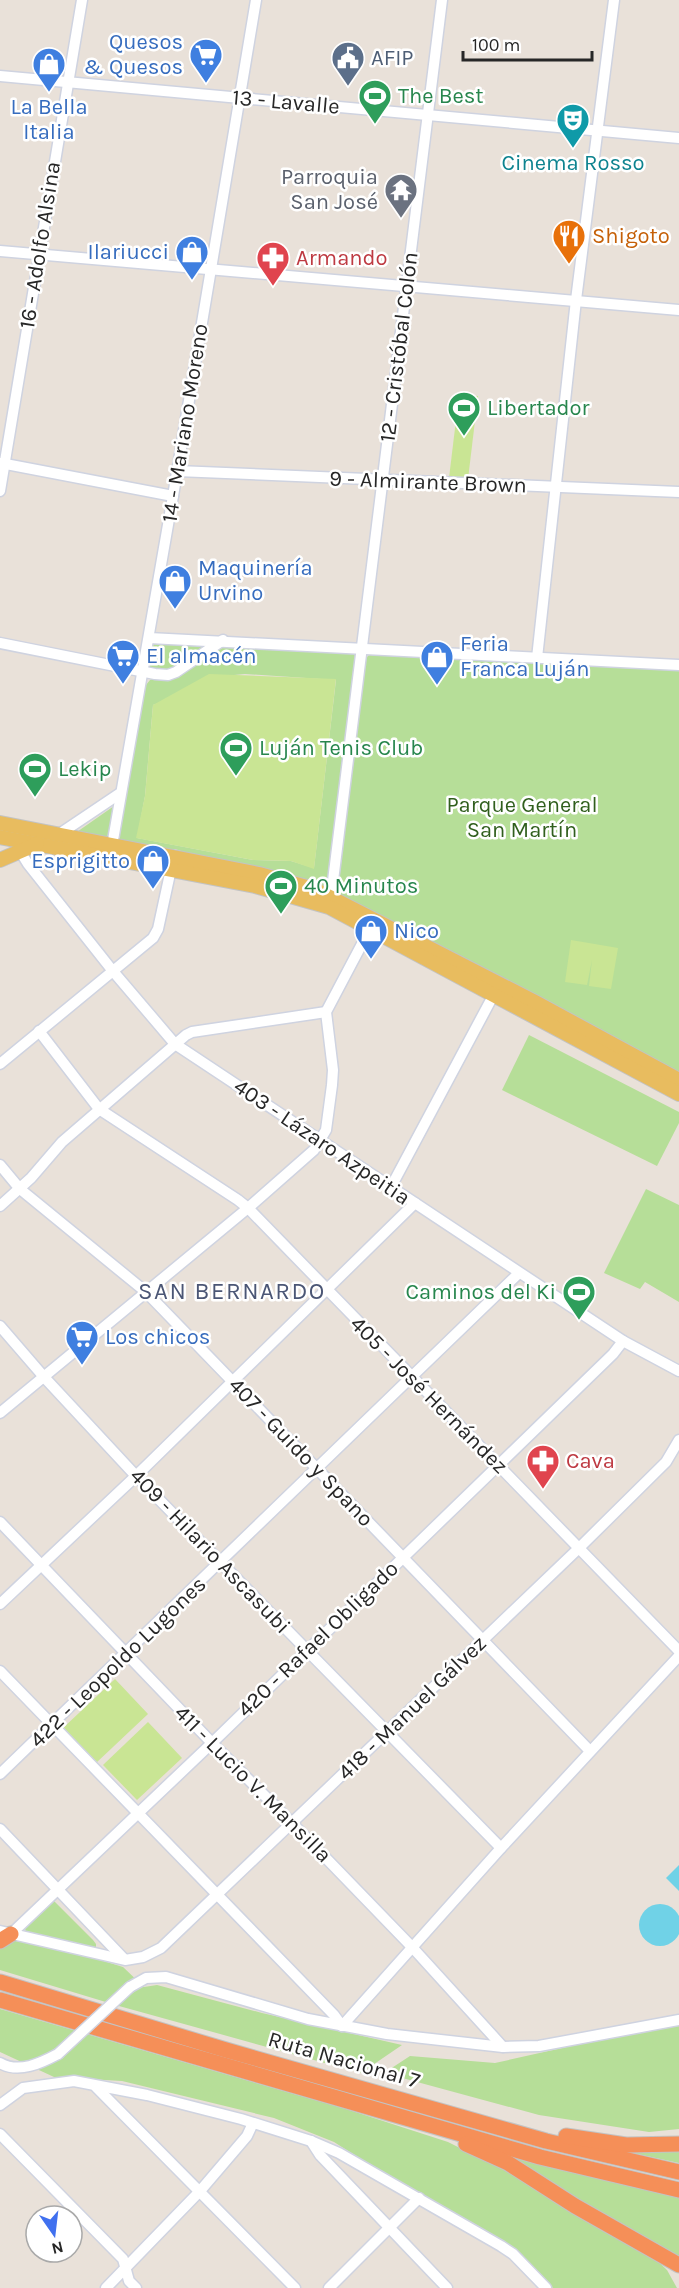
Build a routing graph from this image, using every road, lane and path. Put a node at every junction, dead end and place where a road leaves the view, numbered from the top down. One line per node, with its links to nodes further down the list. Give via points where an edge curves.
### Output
1 (82, 0): 6 (street, 16 - Adolfo Alsina)
2 (256, 0): 7 (street, 14 - Mariano Moreno)
3 (442, 0): 8 (street, 12 - Cristóbal Colón)
4 (614, 0): 9 (street)
5 (0, 76): 6 (street, 13 - Lavalle)
6 (68, 82): 7 (street, 13 - Lavalle); 12 (street, 16 - Adolfo Alsina)
7 (240, 98): 8 (street, 13 - Lavalle); 13 (street, 14 - Mariano Moreno)
8 (428, 114): 9 (street, 13 - Lavalle); 14 (street, 12 - Cristóbal Colón)
9 (598, 130): 10 (street, 13 - Lavalle); 15 (street)
10 (679, 138)
11 (0, 251): 12 (street)
12 (38, 254): 13 (street); 17 (street, 16 - Adolfo Alsina)
13 (210, 268): 14 (street); 18 (street, 14 - Mariano Moreno)
14 (407, 285): 15 (street); 19 (street, 12 - Cristóbal Colón)
15 (576, 300): 16 (street); 20 (street)
16 (679, 310)
17 (3, 463): 21 (street, 16 - Adolfo Alsina); 23 (street)
18 (177, 471): 19 (street, 9 - Almirante Brown); 23 (street, 14 - Mariano Moreno)
19 (382, 480): 20 (street, 9 - Almirante Brown); 27 (street, 12 - Cristóbal Colón)
20 (555, 487): 22 (street, 9 - Almirante Brown); 28 (street)
21 (0, 491)
22 (679, 492)
23 (173, 496): 24 (street, 14 - Mariano Moreno)
24 (149, 638): 25 (street); 30 (street, 14 - Mariano Moreno)
25 (223, 640): 27 (street); 30 (street, via 176,672 168,675)
26 (0, 643): 30 (street)
27 (362, 647): 28 (street); 40 (street, 12 - Cristóbal Colón)
28 (537, 658): 29 (street)
29 (679, 665)
30 (142, 671): 31 (street, 14 - Mariano Moreno)
31 (119, 794): 33 (street); 36 (street, 14 - Mariano Moreno)
32 (0, 823): 33 (main road)
33 (58, 835): 35 (main road); 36 (main road)
34 (0, 837): 35 (main road)
35 (35, 844): 37 (main road); 39 (main road)
36 (112, 846): 40 (main road, via 259,874 314,889)
37 (20, 851): 38 (main road); 42 (street, 403 - Lázaro Azpeitia)
38 (0, 860)
39 (171, 869): 40 (main road); 42 (street, via 153,938)
40 (330, 902): 41 (main road)
41 (372, 925): 43 (main road); 44 (street); 48 (main road, via 533,1001)
42 (112, 970): 45 (street); 46 (street, 403 - Lázaro Azpeitia)
43 (493, 996): 49 (main road); 53 (street)
44 (326, 1012): 46 (street, via 192,1032); 51 (street, via 333,1070 329,1118)
45 (39, 1031): 47 (street); 50 (street, 405 - José Hernández)
46 (176, 1044): 50 (street); 51 (street, 403 - Lázaro Azpeitia)
47 (0, 1064)
48 (679, 1080)
49 (679, 1094)
50 (99, 1109): 54 (street, via 54,1149); 57 (street, 405 - José Hernández)
51 (321, 1140): 53 (street, 403 - Lázaro Azpeitia); 57 (street)
52 (0, 1165): 54 (street, 407 - Guido y Spano)
53 (392, 1187): 55 (street, 403 - Lázaro Azpeitia)
54 (20, 1189): 56 (street); 60 (street, 407 - Guido y Spano)
55 (415, 1203): 58 (street, 403 - Lázaro Azpeitia); 59 (street)
56 (0, 1206)
57 (248, 1208): 59 (street, 405 - José Hernández); 60 (street)
58 (519, 1274): 62 (street, 403 - Lázaro Azpeitia); 65 (street, 422 - Leopoldo Lugones)
59 (326, 1291): 65 (street, 405 - José Hernández); 66 (street)
60 (146, 1292): 64 (street); 66 (street, 407 - Guido y Spano)
61 (0, 1326): 64 (street, 409 - Hilario Ascasubi)
62 (623, 1341): 63 (street, 403 - Lázaro Azpeitia); 70 (street, 420 - Rafael Obligado)
63 (679, 1371)
64 (44, 1377): 67 (street); 72 (street, 409 - Hilario Ascasubi)
65 (411, 1378): 70 (street, 405 - José Hernández); 71 (street, 422 - Leopoldo Lugones)
66 (232, 1380): 71 (street, 407 - Guido y Spano); 72 (street)
67 (0, 1413)
68 (679, 1440): 69 (street, 418 - Manuel Gálvez)
69 (676, 1456): 74 (street, 418 - Manuel Gálvez)
70 (498, 1465): 74 (street, 405 - José Hernández); 75 (street, 420 - Rafael Obligado)
71 (318, 1469): 75 (street, 407 - Guido y Spano); 76 (street, 422 - Leopoldo Lugones)
72 (136, 1476): 76 (street, 409 - Hilario Ascasubi); 77 (street)
73 (0, 1522): 77 (street, 411 - Lucio V. Mansilla)
74 (579, 1548): 79 (street, 418 - Manuel Gálvez); 81 (street, 405 - José Hernández)
75 (402, 1557): 79 (street, 407 - Guido y Spano); 80 (street, 420 - Rafael Obligado)
76 (221, 1562): 80 (street, 409 - Hilario Ascasubi); 82 (street, 422 - Leopoldo Lugones)
77 (41, 1564): 78 (street); 82 (street, 411 - Lucio V. Mansilla)
78 (0, 1604)
79 (483, 1640): 86 (street, 418 - Manuel Gálvez); 88 (street, 407 - Guido y Spano)
80 (306, 1650): 86 (street, 409 - Hilario Ascasubi); 87 (street, 420 - Rafael Obligado)
81 (679, 1651)
82 (126, 1654): 85 (street, 422 - Leopoldo Lugones); 87 (street, 411 - Lucio V. Mansilla)
83 (679, 1656): 88 (street)
84 (0, 1671): 85 (street)
85 (52, 1725): 89 (street, 422 - Leopoldo Lugones); 90 (street)
86 (386, 1732): 91 (street, 418 - Manuel Gálvez); 93 (street, 409 - Hilario Ascasubi)
87 (212, 1743): 90 (street, 420 - Rafael Obligado); 91 (street, 411 - Lucio V. Mansilla)
88 (590, 1751): 93 (street)
89 (0, 1774)
90 (138, 1813): 94 (street, 420 - Rafael Obligado); 95 (street)
91 (292, 1823): 95 (street, 418 - Manuel Gálvez); 97 (street, 411 - Lucio V. Mansilla)
92 (0, 1829): 94 (street)
93 (501, 1848): 97 (street)
94 (59, 1890): 96 (street, 420 - Rafael Obligado); 98 (street)
95 (218, 1895): 98 (street, 418 - Manuel Gálvez, via 160,1948); 102 (street)
96 (4, 1935): 98 (street)
97 (412, 1947): 102 (street); 103 (street, 411 - Lucio V. Mansilla)
98 (128, 1960)
99 (0, 1982): 107 (highway, Ruta Nacional 7)
100 (0, 2000): 108 (highway, Ruta Nacional 7)
101 (679, 2020): 103 (street, via 539,2046)
102 (342, 2026): 103 (street); 104 (street, bridge, via 166,1977 146,1978 130,1987 58,2054 24,2068)
103 (503, 2047)
104 (0, 2064)
105 (96, 2087): 106 (street, via 74,2081 46,2084 23,2088); 109 (street, via 106,2086); 115 (street)
106 (2, 2103)
107 (440, 2111): 112 (highway, via 626,2145); 113 (highway, Ruta Nacional 7)
108 (391, 2115): 114 (highway, Ruta Nacional 7, via 540,2157); 118 (highway, via 508,2163)
109 (254, 2123): 111 (street); 115 (street)
110 (0, 2134): 119 (street, via 123,2259)
111 (311, 2141): 116 (street); 117 (street)
112 (679, 2144)
113 (679, 2172)
114 (679, 2190)
115 (200, 2191): 119 (street); 123 (street)
116 (419, 2198): 117 (street); 120 (street, via 513,2254)
117 (389, 2227): 124 (street); 125 (street)
118 (679, 2265)
119 (125, 2269): 121 (street); 122 (street)
120 (543, 2287)
121 (106, 2288)
122 (136, 2288)
123 (294, 2288)
124 (329, 2288)
125 (447, 2288)

